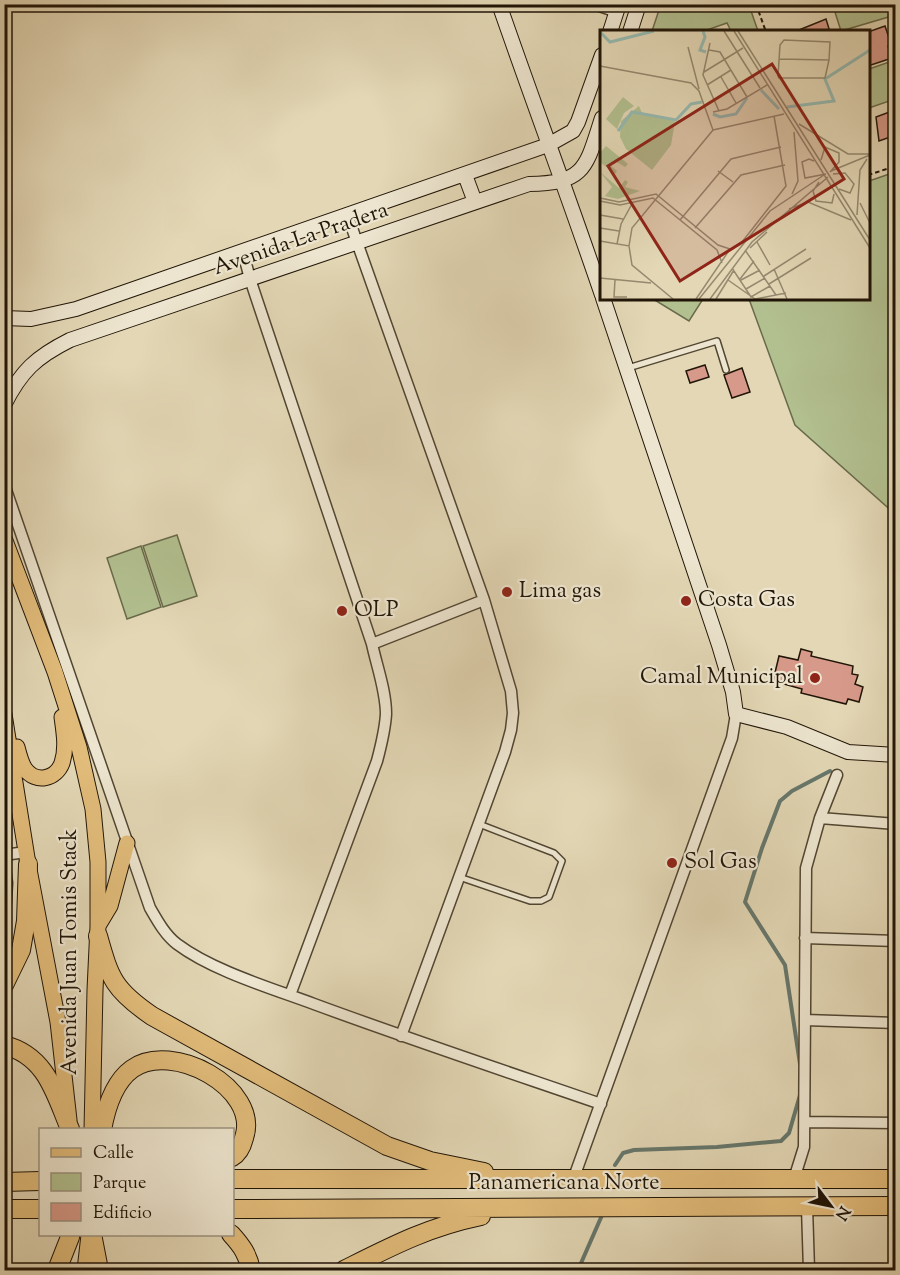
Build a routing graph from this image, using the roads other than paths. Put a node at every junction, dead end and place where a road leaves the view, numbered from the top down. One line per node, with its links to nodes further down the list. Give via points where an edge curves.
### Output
1 (499, 4): 11 (street)
2 (594, 4): 4 (street)
3 (639, 4): 6 (street)
4 (618, 8): 5 (street)
5 (611, 30)
6 (631, 30)
7 (600, 61): 9 (street)
8 (600, 124): 10 (street)
9 (573, 131): 10 (street); 11 (street, Avenida La Pradera)
10 (594, 142): 13 (street, via 587,163)
11 (548, 145): 12 (street, Avenida La Pradera); 13 (street)
12 (465, 175): 14 (street); 15 (street, Avenida La Pradera)
13 (563, 181): 14 (street, Avenida La Pradera, via 529,184); 19 (street)
14 (475, 202): 16 (street, Avenida La Pradera)
15 (347, 214): 16 (street); 17 (street, Avenida La Pradera)
16 (357, 243): 18 (street, Avenida La Pradera); 27 (street)
17 (243, 252): 18 (street); 21 (street, Avenida La Pradera, via 51,316)
18 (250, 279): 24 (street, Avenida La Pradera, via 70,340 36,360 22,374); 28 (street)
19 (600, 291)
20 (603, 300): 22 (street)
21 (4, 318)
22 (626, 369): 23 (lane, via 717,341); 31 (street, via 719,645)
23 (726, 370)
24 (4, 405)
25 (4, 484): 39 (street)
26 (4, 538): 29 (main road, Avenida Juan Tomis Stack)
27 (484, 600): 28 (street); 37 (street, via 511,691 513,713 512,730)
28 (372, 644): 51 (street, via 386,713 380,752)
29 (55, 672): 30 (main road, via 65,734 62,763 50,777 41,779 26,771); 46 (main road, Avenida Juan Tomis Stack, via 79,747 93,809)
30 (4, 712): 34 (main road, Avenida Juan Tomis Stack)
31 (736, 714): 32 (street, via 787,727 848,752); 56 (street, via 732,738)
32 (896, 755)
33 (837, 775): 36 (street)
34 (16, 789): 35 (street); 41 (main road, Avenida Juan Tomis Stack)
35 (4, 800)
36 (820, 818): 38 (street); 48 (street, via 806,868)
37 (479, 824): 43 (street); 43 (lane, via 554,852 562,861 549,897 530,901)
38 (896, 824)
39 (127, 843): 46 (main road, via 110,906); 51 (street, via 150,908 175,943 216,966)
40 (4, 855): 41 (street)
41 (27, 858): 45 (highway); 59 (main road, Avenida Juan Tomis Stack, via 58,1022)
42 (4, 861): 44 (street)
43 (459, 877): 54 (street)
44 (6, 906): 45 (street); 47 (street)
45 (26, 921): 50 (highway, via 21,950)
46 (98, 931): 61 (main road, Avenida Juan Tomis Stack); 67 (highway, via 107,970 115,985 125,997 170,1027 387,1146 430,1161)
47 (4, 933)
48 (805, 938): 49 (street); 52 (street)
49 (896, 941)
50 (4, 985)
51 (290, 995): 54 (street)
52 (805, 1020): 53 (street); 57 (street)
53 (896, 1023)
54 (401, 1036): 56 (street)
55 (4, 1045): 60 (highway, via 39,1064)
56 (601, 1104): 68 (street)
57 (805, 1122): 58 (street); 65 (street, via 804,1148)
58 (896, 1123)
59 (70, 1128)
60 (70, 1128)
61 (93, 1128)
62 (103, 1128): 63 (highway, via 112,1095 131,1069 144,1062 174,1061 207,1073 241,1103 247,1115 247,1129)
63 (234, 1156)
64 (234, 1179): 67 (highway, Panamericana Norte)
65 (794, 1179): 66 (highway, Panamericana Norte); 68 (highway, Panamericana Norte)
66 (896, 1179)
67 (527, 1180): 68 (highway, Panamericana Norte)
68 (573, 1180)
69 (37, 1181): 70 (highway)
70 (4, 1182)
71 (807, 1206): 72 (highway, Panamericana Norte); 76 (highway, Panamericana Norte); 88 (street)
72 (896, 1206)
73 (4, 1209): 74 (highway)
74 (37, 1209)
75 (234, 1209): 76 (highway, Panamericana Norte)
76 (517, 1209): 86 (highway, via 435,1228)
77 (70, 1236): 81 (highway); 82 (main road)
78 (91, 1236): 83 (main road)
79 (91, 1236): 84 (highway)
80 (233, 1236): 85 (highway, via 249,1258)
81 (57, 1270)
82 (65, 1270)
83 (85, 1270)
84 (99, 1270)
85 (252, 1270)
86 (344, 1270)
87 (798, 1270): 88 (street)
88 (808, 1270)

